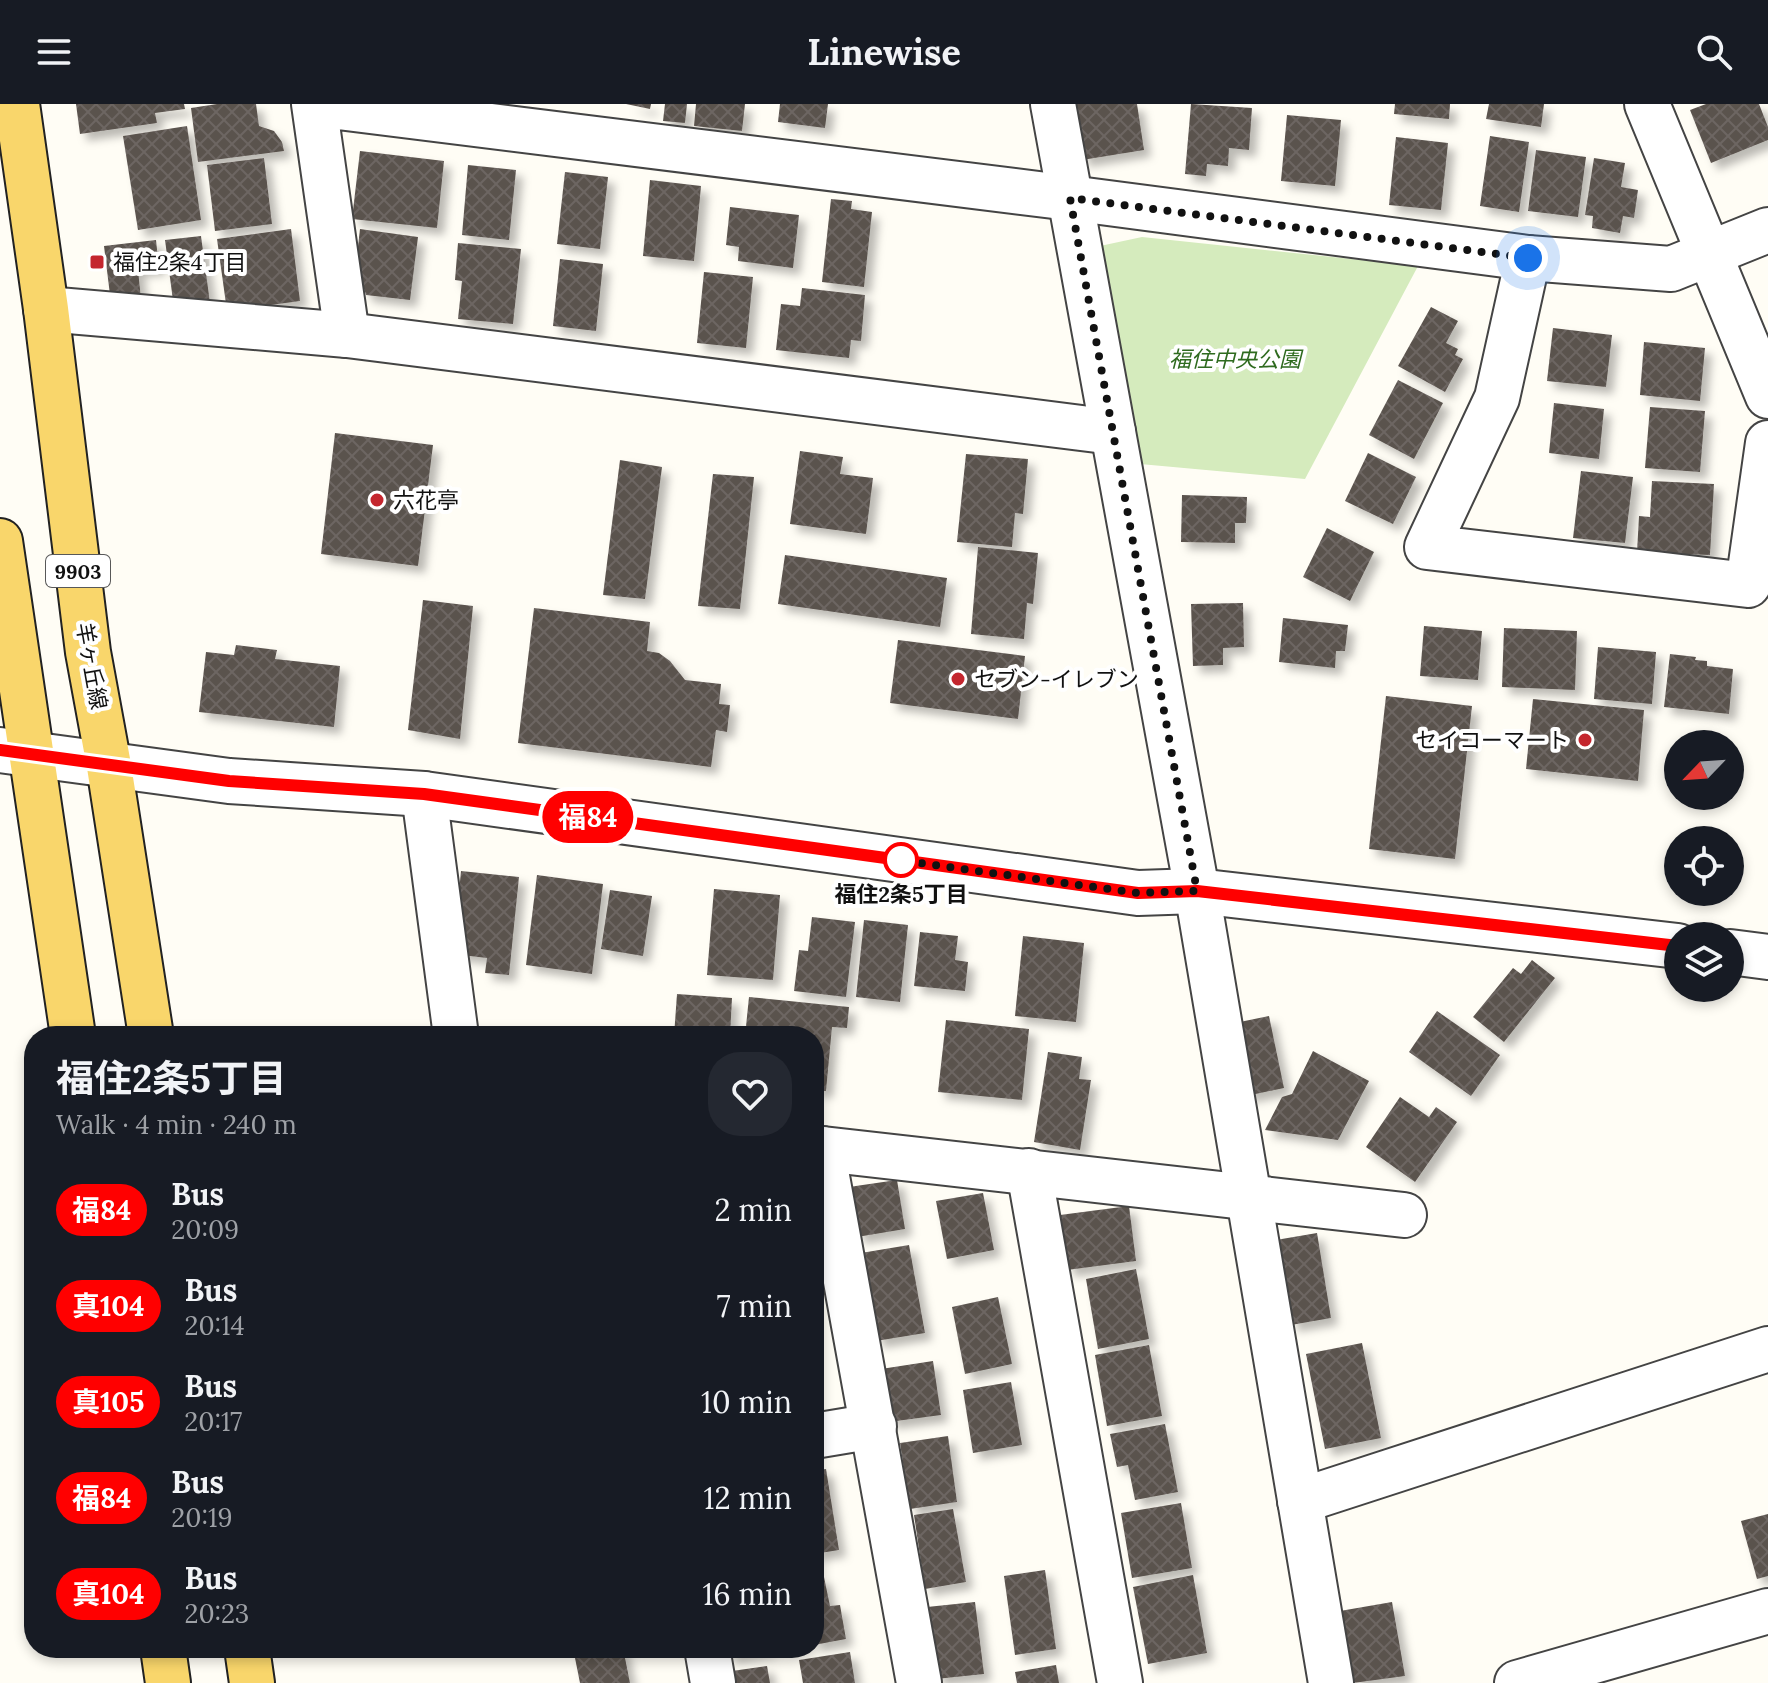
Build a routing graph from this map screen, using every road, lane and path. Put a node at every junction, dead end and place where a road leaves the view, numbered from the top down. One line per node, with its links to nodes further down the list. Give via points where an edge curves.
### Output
1 (17, 104): 8 (main road, 羊ヶ丘線 / 9903)
2 (1053, 104): 4 (street)
3 (1647, 104): 6 (street)
4 (1070, 198): 7 (street); 9 (street, via 314,104); 11 (street)
5 (1768, 230): 6 (street)
6 (1709, 255): 7 (street, via 1671,269); 10 (street)
7 (1528, 258): 12 (street, via 1497,398 1427,547 1748,585)
8 (46, 309): 9 (street); 15 (main road, 羊ヶ丘線 / 9903, via 88,652)
9 (347, 335): 11 (street)
10 (1768, 396)
11 (1113, 432): 17 (street)
12 (1768, 443)
13 (0, 541): 14 (main road)
14 (16, 752): 15 (street); 21 (main road)
15 (109, 766): 16 (street, via 229,781); 22 (main road, 羊ヶ丘線 / 9903)
16 (424, 794): 17 (street, via 1138,893); 23 (street)
17 (1197, 891): 18 (street); 27 (street)
18 (1664, 944)
19 (1744, 954): 20 (street)
20 (1768, 957)
21 (71, 1026)
22 (149, 1026)
23 (455, 1026)
24 (824, 1149): 25 (street)
25 (1029, 1171): 27 (street); 41 (street)
26 (824, 1178): 30 (street)
27 (1249, 1198): 28 (street); 32 (street)
28 (1404, 1215)
29 (1768, 1349): 32 (street)
30 (874, 1426): 31 (street); 40 (street)
31 (824, 1434)
32 (1300, 1501): 42 (street)
33 (1768, 1611): 43 (street)
34 (164, 1658): 37 (main road)
35 (248, 1658): 38 (main road)
36 (709, 1658): 39 (street)
37 (168, 1683)
38 (252, 1683)
39 (713, 1683)
40 (919, 1683)
41 (1120, 1683)
42 (1331, 1683)
43 (1517, 1683)

